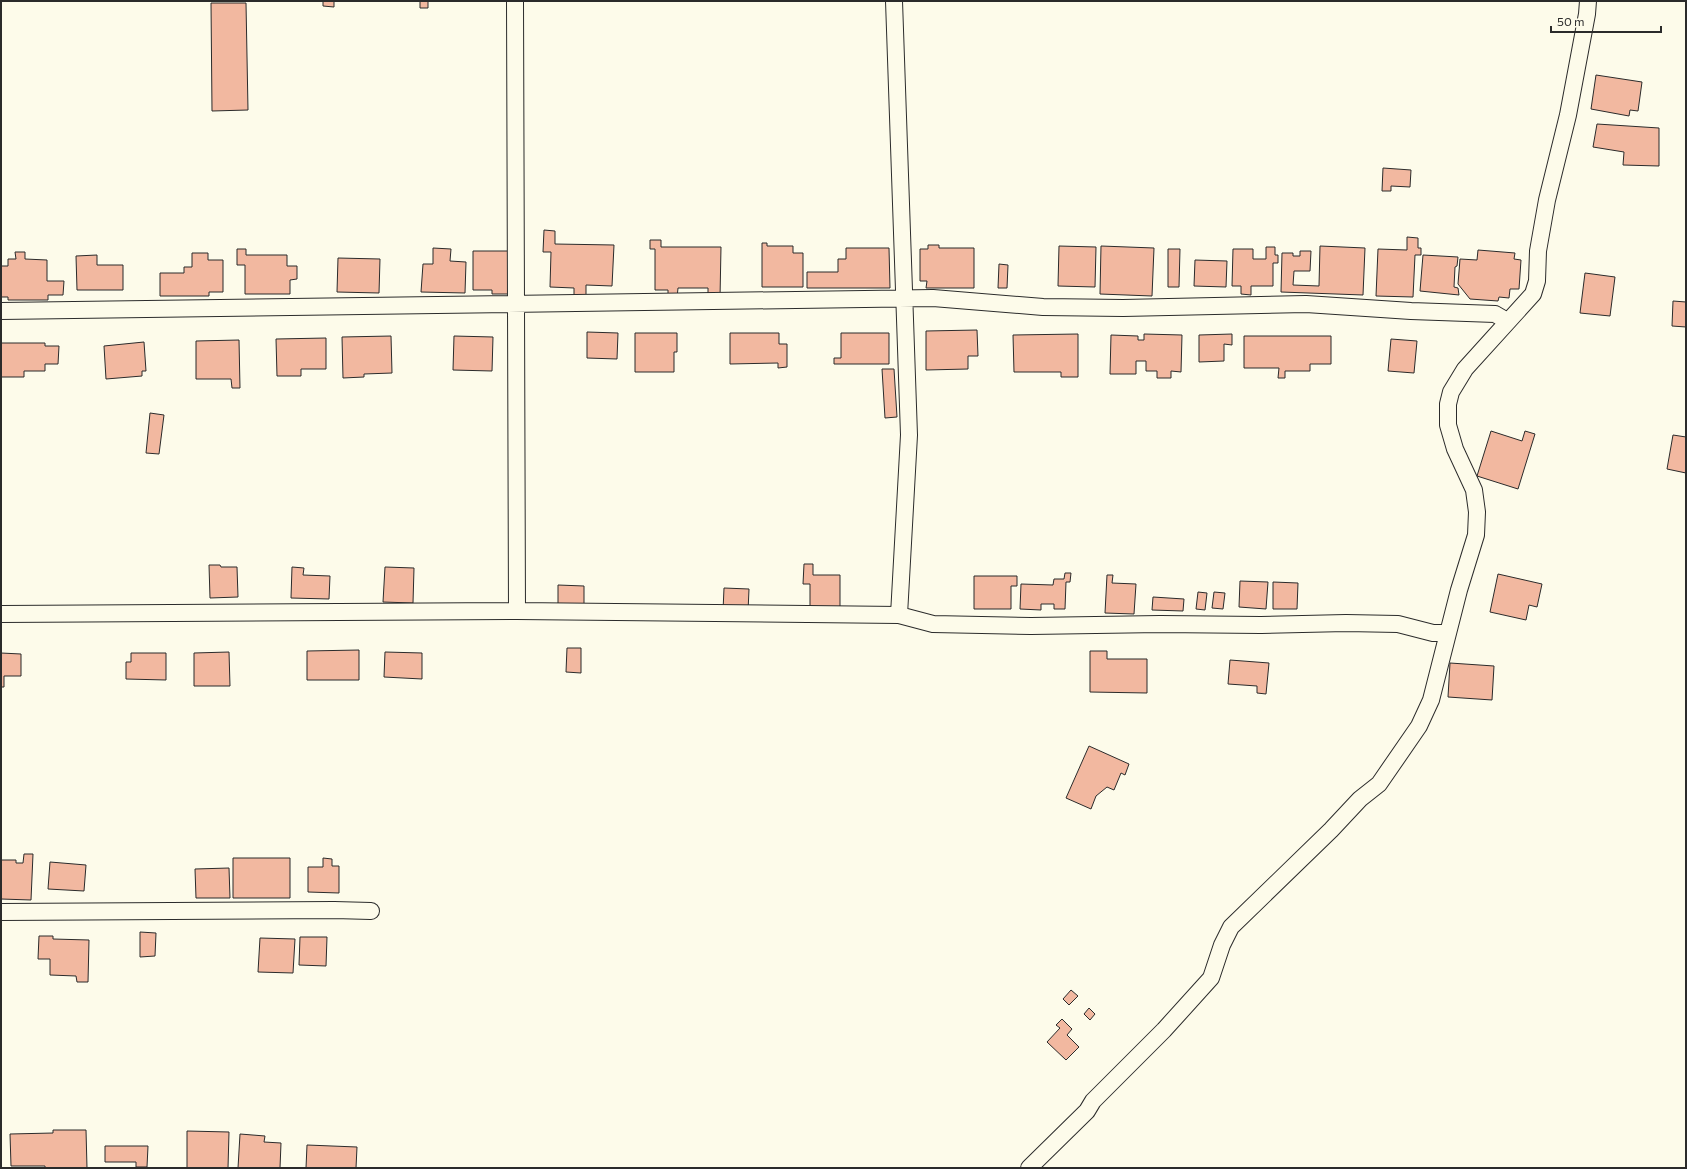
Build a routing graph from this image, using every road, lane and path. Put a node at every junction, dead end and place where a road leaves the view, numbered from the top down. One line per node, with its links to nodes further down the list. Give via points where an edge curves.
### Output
1 (515, 1): 5 (street)
2 (894, 1): 4 (street)
3 (1588, 1): 7 (street, via 1568,115 1540,233 1537,281 1533,294 1520,309)
4 (904, 300): 5 (street); 7 (street, via 933,298 1043,306 1123,308 1306,304); 10 (street, via 909,435)
5 (516, 303): 6 (street); 8 (street)
6 (1, 311)
7 (1502, 318): 11 (street, via 1457,380 1448,404 1448,425 1455,449 1474,490 1476,535)
8 (517, 611): 9 (street); 10 (street)
9 (1, 614)
10 (898, 615): 11 (street, via 933,624 1031,626 1346,623 1398,624 1433,633)
11 (1447, 633): 14 (street, via 1431,700 1419,726 1379,784 1360,799 1231,927 1211,978 1164,1030)
12 (1, 912): 13 (street)
13 (372, 912)
14 (1029, 1168)

